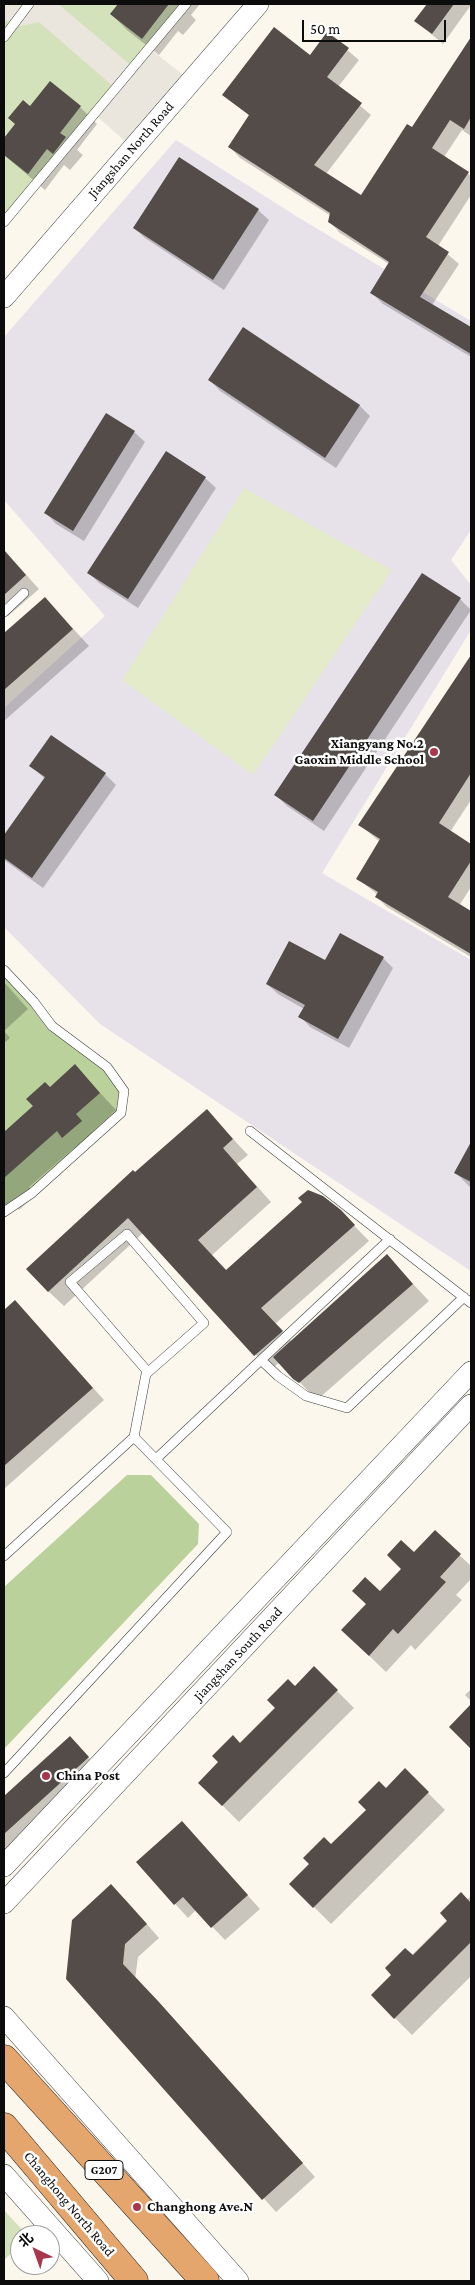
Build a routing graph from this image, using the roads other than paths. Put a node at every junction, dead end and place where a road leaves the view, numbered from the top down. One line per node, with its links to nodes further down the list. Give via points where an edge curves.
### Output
1 (30, 4): 4 (lane)
2 (186, 4): 5 (lane)
3 (258, 4): 6 (street, Jiangshan North Road)
4 (4, 37)
5 (4, 222)
6 (4, 297)
7 (24, 593): 8 (lane)
8 (4, 612)
9 (4, 970): 11 (lane, via 52,1026 106,1067 124,1090 121,1113 32,1193)
10 (250, 1131): 12 (lane)
11 (4, 1212)
12 (390, 1240): 13 (lane); 14 (lane)
13 (468, 1300): 14 (lane, via 347,1408 306,1396)
14 (261, 1360): 19 (lane)
15 (148, 1372): 15 (lane, via 204,1323 127,1234 70,1282); 18 (lane)
16 (471, 1372): 22 (street, Jiangshan South Road)
17 (471, 1405): 23 (street, Jiangshan South Road)
18 (134, 1437): 19 (lane); 20 (lane)
19 (156, 1459): 21 (lane, via 227,1532)
20 (4, 1556)
21 (4, 1773)
22 (4, 1866)
23 (4, 1903)
24 (4, 2017): 31 (street)
25 (4, 2059): 30 (highway, G207)
26 (4, 2127): 29 (highway, Changhong North Road)
27 (4, 2175): 28 (street)
28 (98, 2281)
29 (134, 2281)
30 (204, 2281)
31 (238, 2281)

